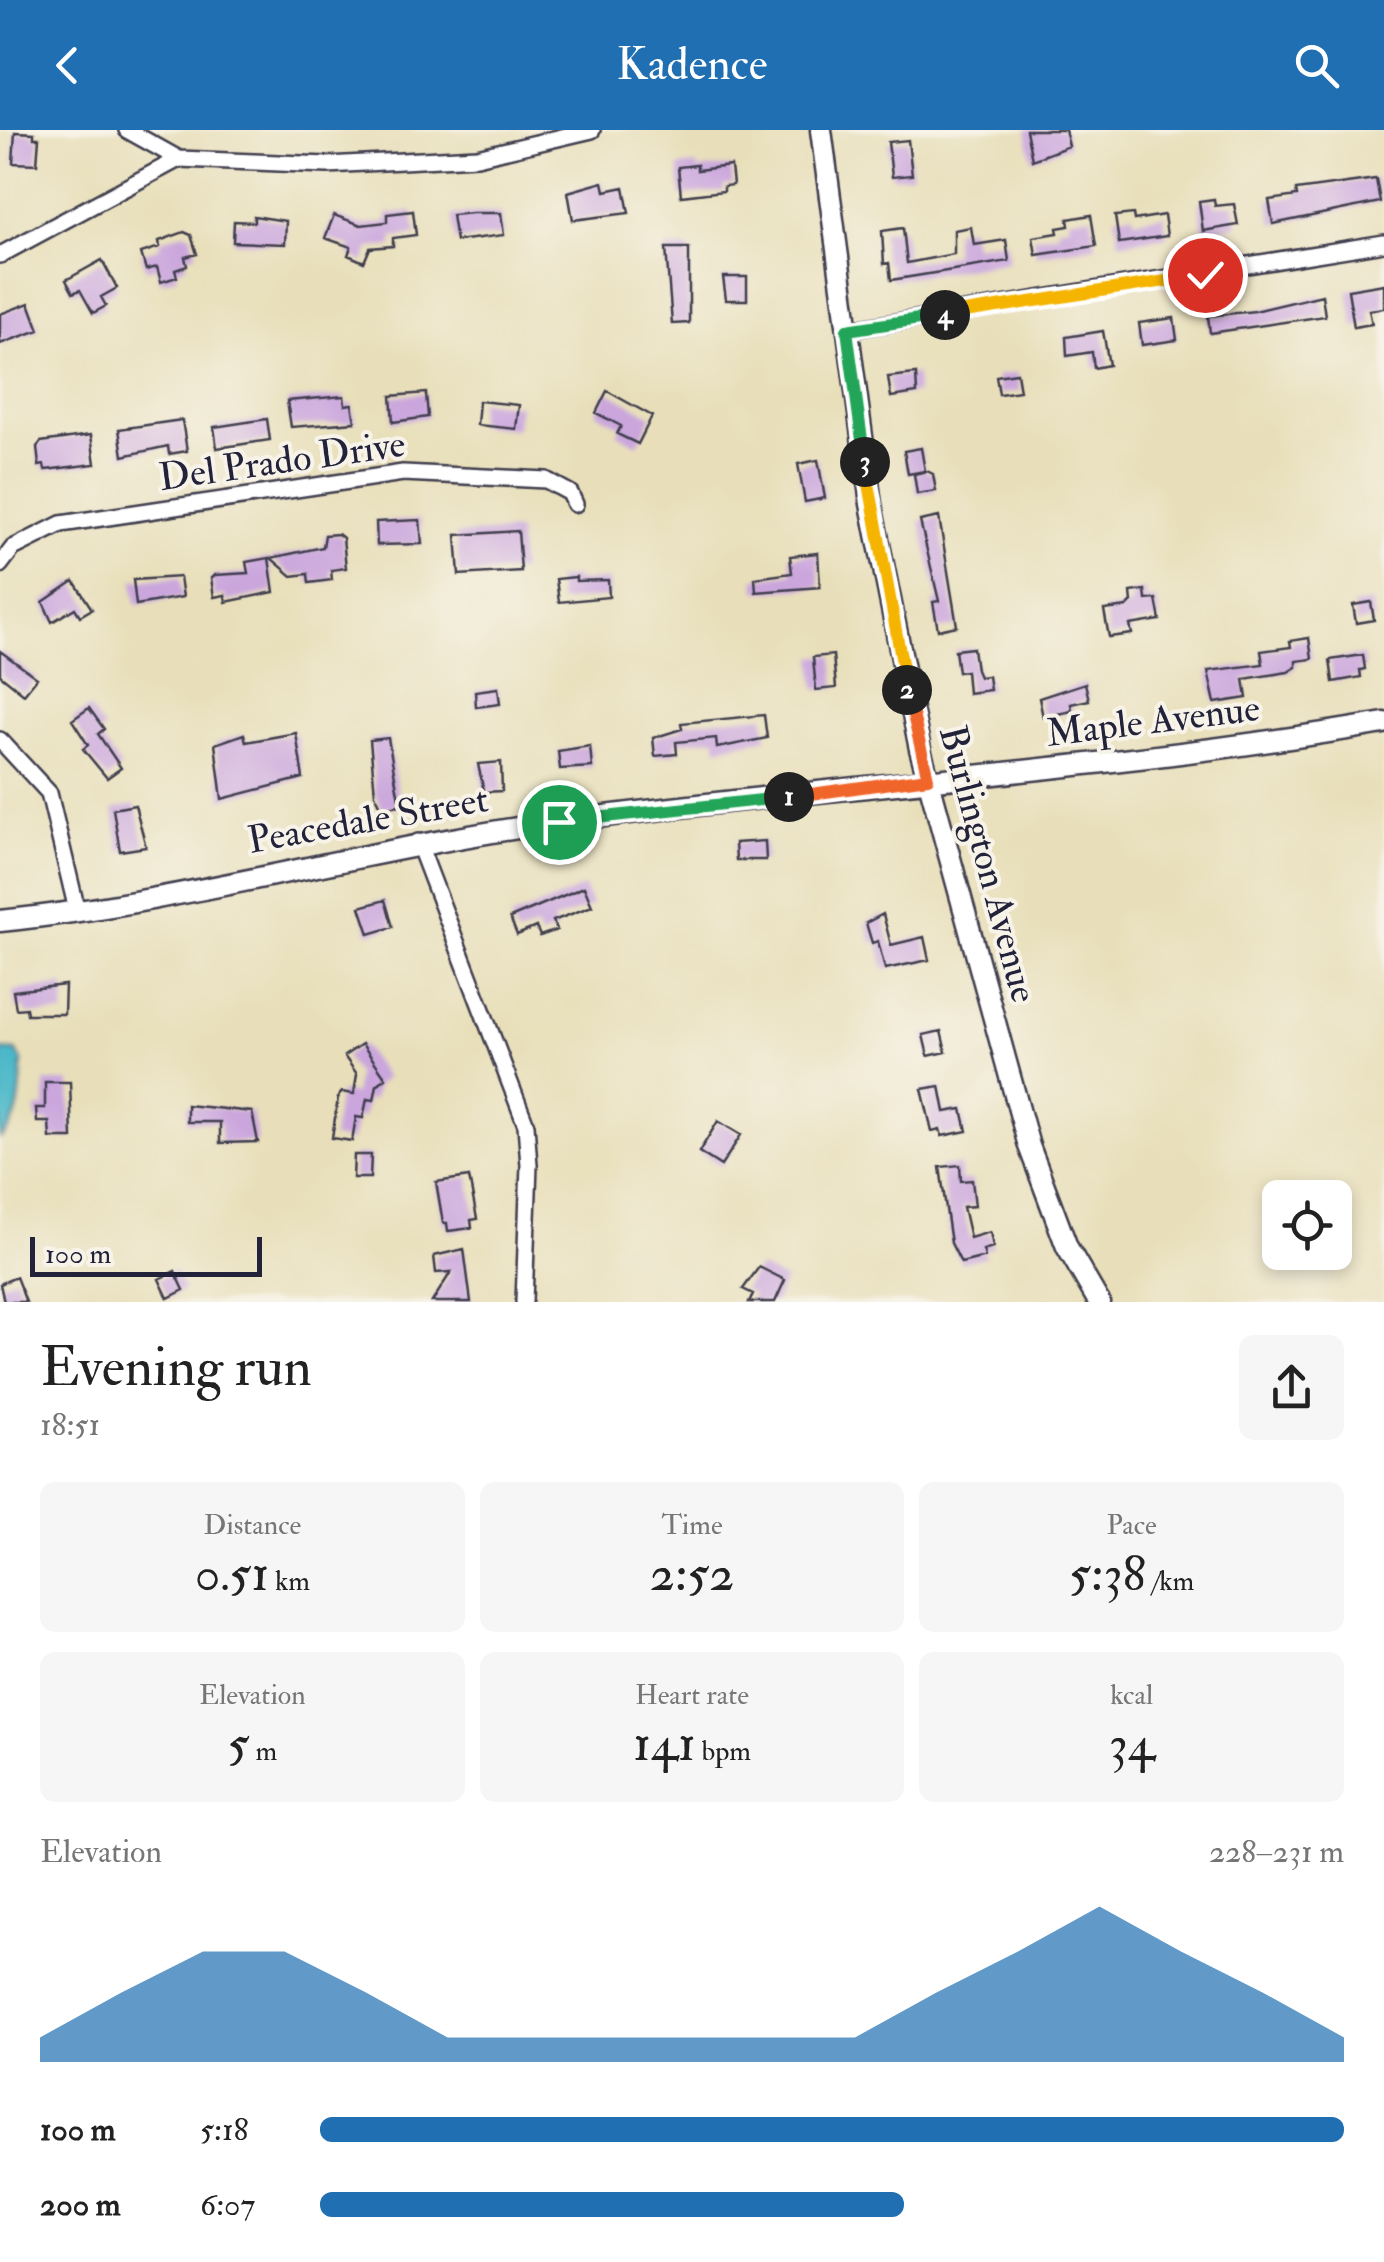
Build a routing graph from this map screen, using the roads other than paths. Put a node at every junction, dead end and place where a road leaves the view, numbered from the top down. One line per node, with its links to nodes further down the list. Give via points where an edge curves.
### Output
1 (127, 130): 4 (street)
2 (592, 130): 4 (street, via 477,157 327,166)
3 (821, 130): 7 (main road, Burlington Avenue)
4 (179, 159): 6 (street)
5 (1384, 243): 7 (street)
6 (0, 255)
7 (847, 330): 12 (main road, Burlington Avenue, via 885,586)
8 (575, 504): 9 (street, Del Prado Drive, via 570,493 546,480 403,473 61,524 14,548)
9 (0, 565)
10 (1384, 723): 12 (main road, Maple Avenue, via 1245,747)
11 (0, 740): 14 (street, via 49,793)
12 (928, 778): 13 (main road, Peacedale Street); 17 (main road, Burlington Avenue, via 1039,1176 1067,1248)
13 (418, 842): 14 (main road, Peacedale Street); 16 (street, via 526,1125)
14 (77, 910): 15 (main road, Peacedale Street)
15 (0, 921)
16 (524, 1302)
17 (1099, 1302)

